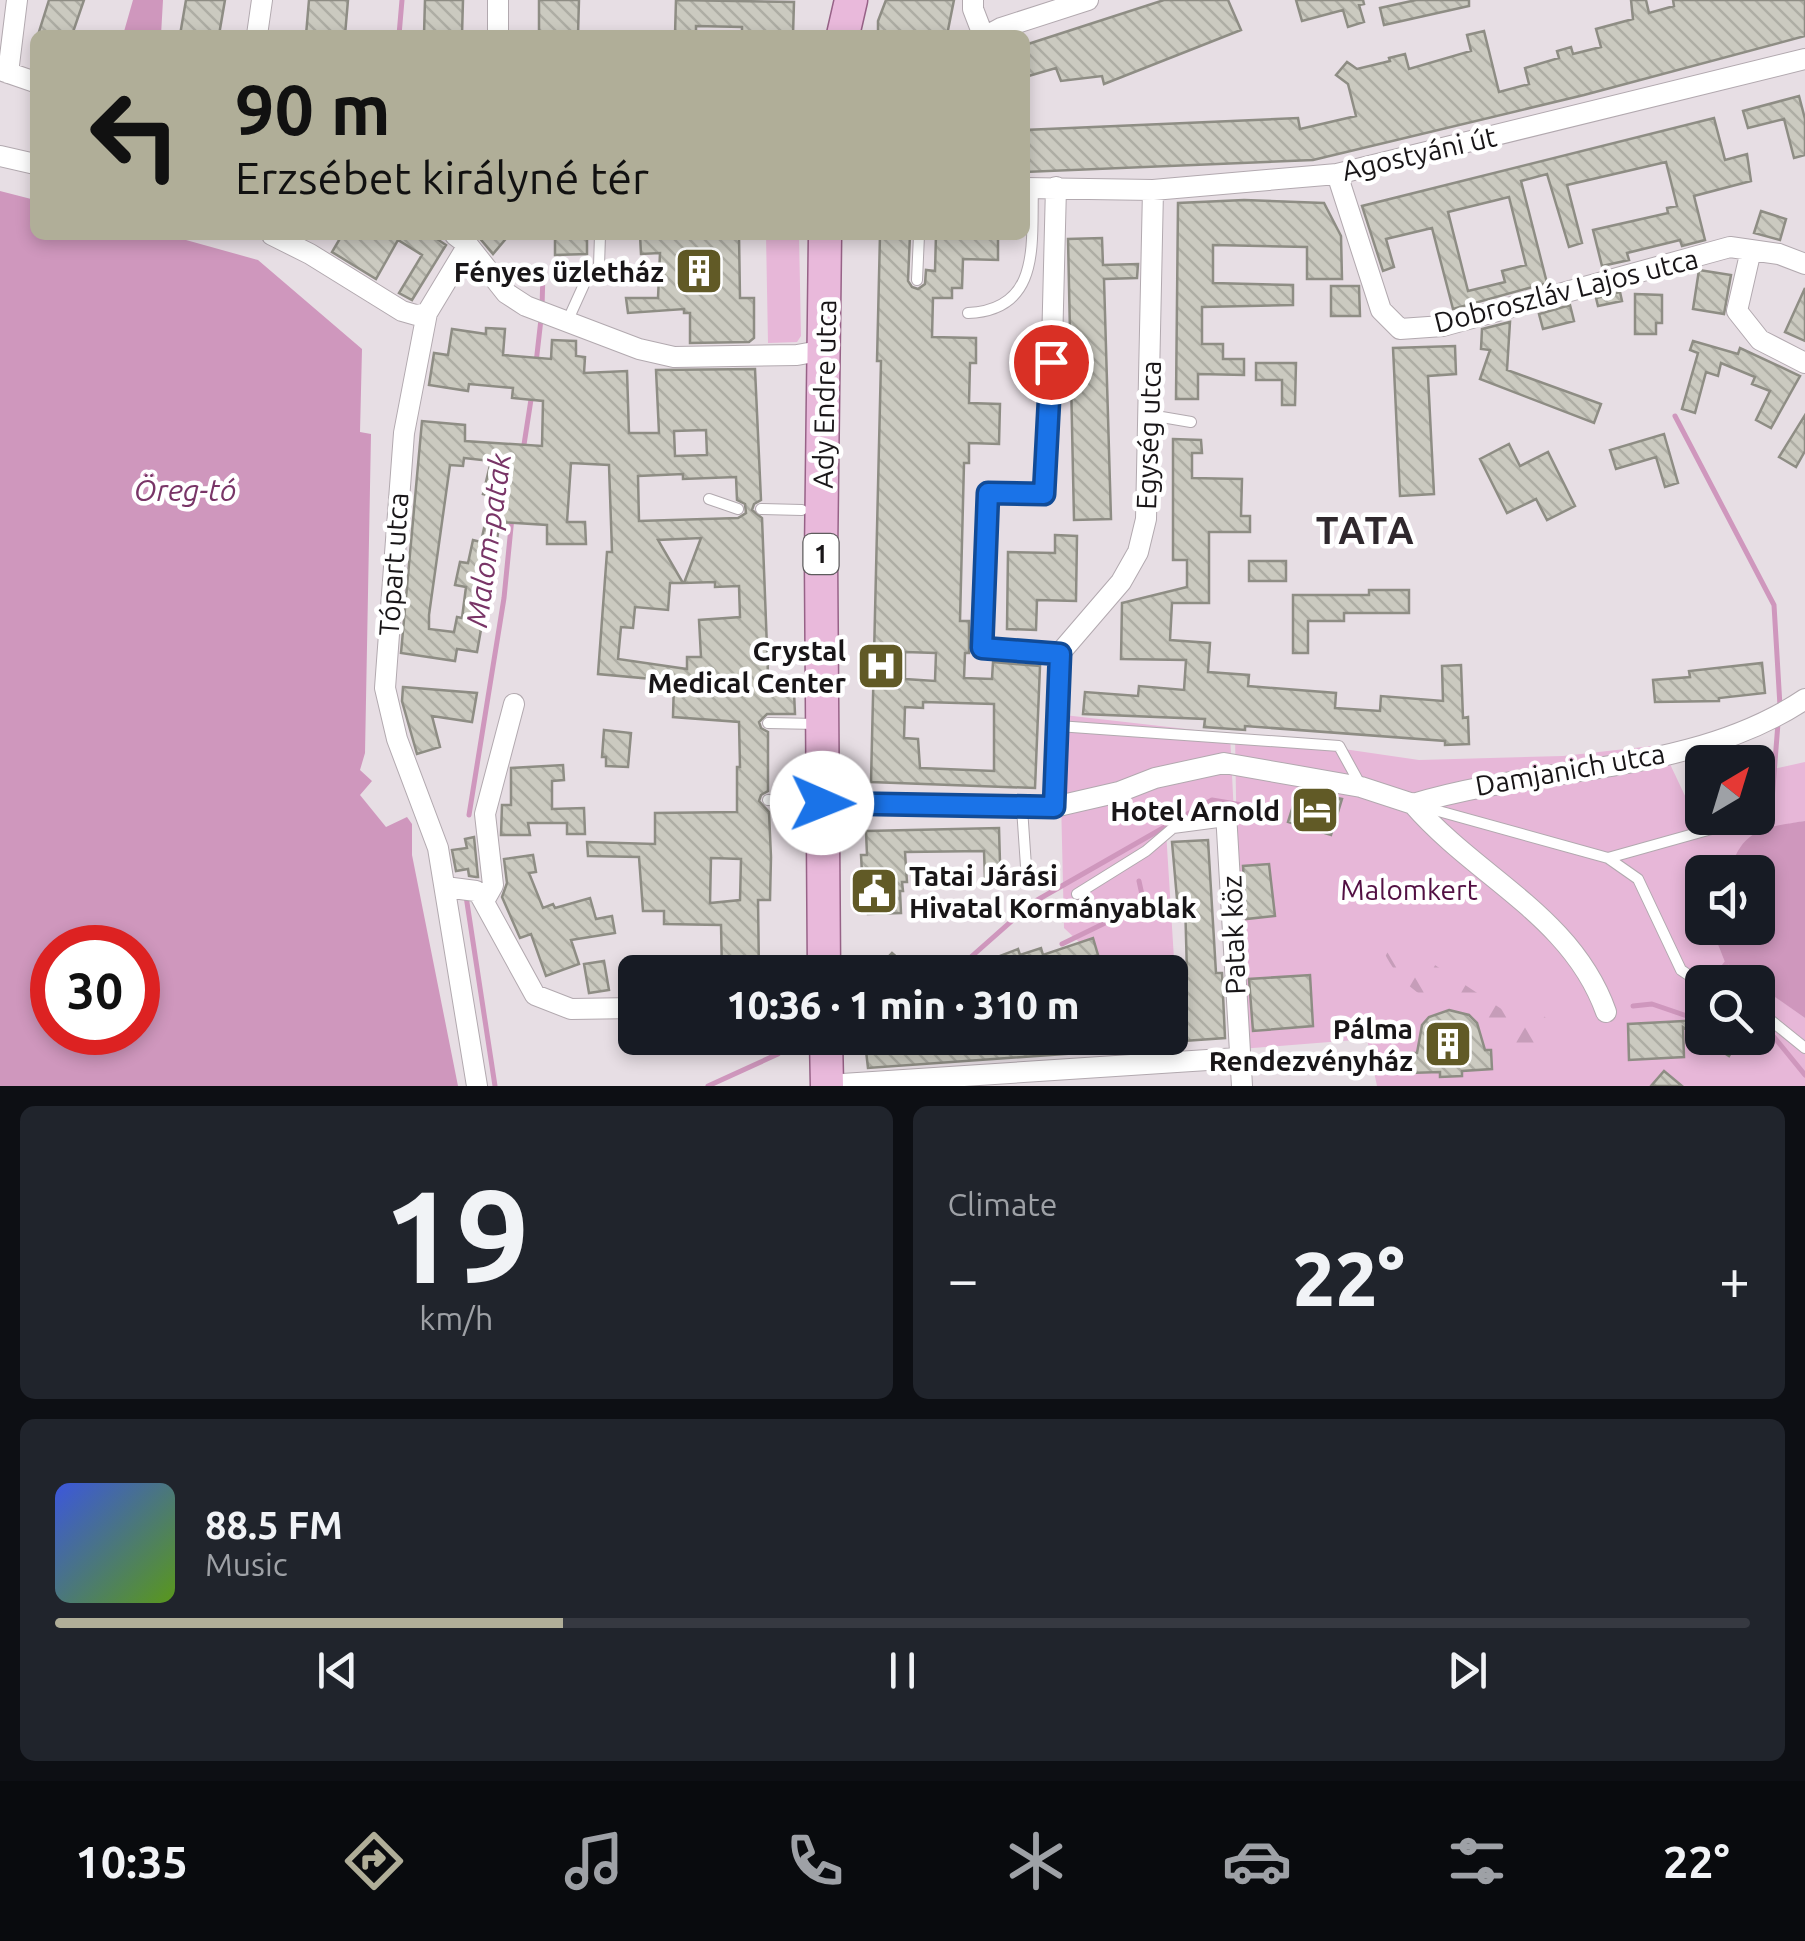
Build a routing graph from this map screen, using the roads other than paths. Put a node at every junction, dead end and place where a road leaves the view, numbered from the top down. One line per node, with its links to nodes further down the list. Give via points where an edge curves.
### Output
1 (17, 0): 13 (street)
2 (262, 0): 7 (street)
3 (498, 0): 8 (street)
4 (851, 0): 9 (main road)
5 (973, 0): 10 (street)
6 (1088, 0): 11 (street)
7 (257, 30)
8 (498, 30)
9 (844, 30)
10 (984, 30)
11 (997, 30)
12 (1805, 59): 17 (street, Agostyáni út)
13 (4, 72): 14 (street)
14 (30, 80)
15 (0, 156): 16 (street)
16 (30, 163)
17 (1336, 174): 20 (street, Agostyáni út); 27 (street, Dobroszláv Lajos utca, via 1381,310 1400,329 1444,326 1730,248)
18 (1056, 187): 19 (street, Agostyáni út); 20 (street, Agostyáni út); 41 (street, via 1044,494 988,493 982,648)
19 (1030, 188)
20 (1153, 190): 35 (street, Egység utca)
21 (1030, 226): 31 (lane, via 1031,264 1021,288 1004,305)
22 (282, 240): 30 (street, via 402,311)
23 (461, 240): 30 (street, Tópart utca); 32 (street, via 506,293)
24 (600, 240): 32 (lane, via 600,266)
25 (825, 240): 33 (main road, Ady Endre utca / 1)
26 (919, 240): 29 (lane)
27 (1751, 250): 28 (street); 34 (street, via 1738,311 1760,340)
28 (1805, 264)
29 (917, 280)
30 (428, 313): 61 (street, Tópart utca, via 404,433 385,688 396,739)
31 (968, 313)
32 (551, 315): 33 (street, via 674,356)
33 (826, 350): 43 (main road, Ady Endre utca / 1)
34 (1805, 363)
35 (1150, 415): 36 (lane); 41 (street, Egység utca, via 1146,520 1138,552)
36 (1191, 422)
37 (709, 498): 38 (lane)
38 (738, 509)
39 (761, 509): 40 (lane)
40 (802, 510)
41 (1060, 654): 48 (street)
42 (768, 682): 43 (lane)
43 (822, 684): 47 (main road, Ady Endre utca / 1)
44 (1805, 699): 54 (street, Damjanich utca, via 1738,736 1579,774 1464,788)
45 (514, 704): 61 (street, Tópart utca, via 485,814 493,885)
46 (768, 723): 47 (lane)
47 (822, 724): 53 (main road, Ady Endre utca / 1)
48 (1058, 726): 49 (lane); 55 (street)
49 (1222, 737): 50 (lane); 51 (lane, via 1339,746)
50 (1224, 763): 51 (street); 55 (street)
51 (1361, 787): 54 (street)
52 (768, 800): 53 (lane)
53 (822, 803): 56 (street); 63 (main road, Ady Endre utca / 1)
54 (1413, 804): 59 (lane); 66 (street, via 1554,927 1595,981)
55 (1054, 807): 56 (street)
56 (1022, 808): 60 (lane)
57 (1226, 817): 62 (lane, via 1172,828); 70 (street, Patak köz)
58 (1693, 835): 59 (lane)
59 (1608, 858): 64 (lane, via 1638,879)
60 (1027, 881)
61 (466, 892): 65 (street, Tópart utca, via 535,995 571,1009); 72 (street, Tópart utca)
62 (1076, 894)
63 (824, 955)
64 (1685, 973)
65 (618, 1008)
66 (1606, 1012)
67 (1775, 1024): 68 (lane)
68 (1805, 1048)
69 (826, 1055): 71 (main road)
70 (1238, 1058): 71 (street); 73 (street, Patak köz)
71 (827, 1085)
72 (476, 1086)
73 (1242, 1086)

